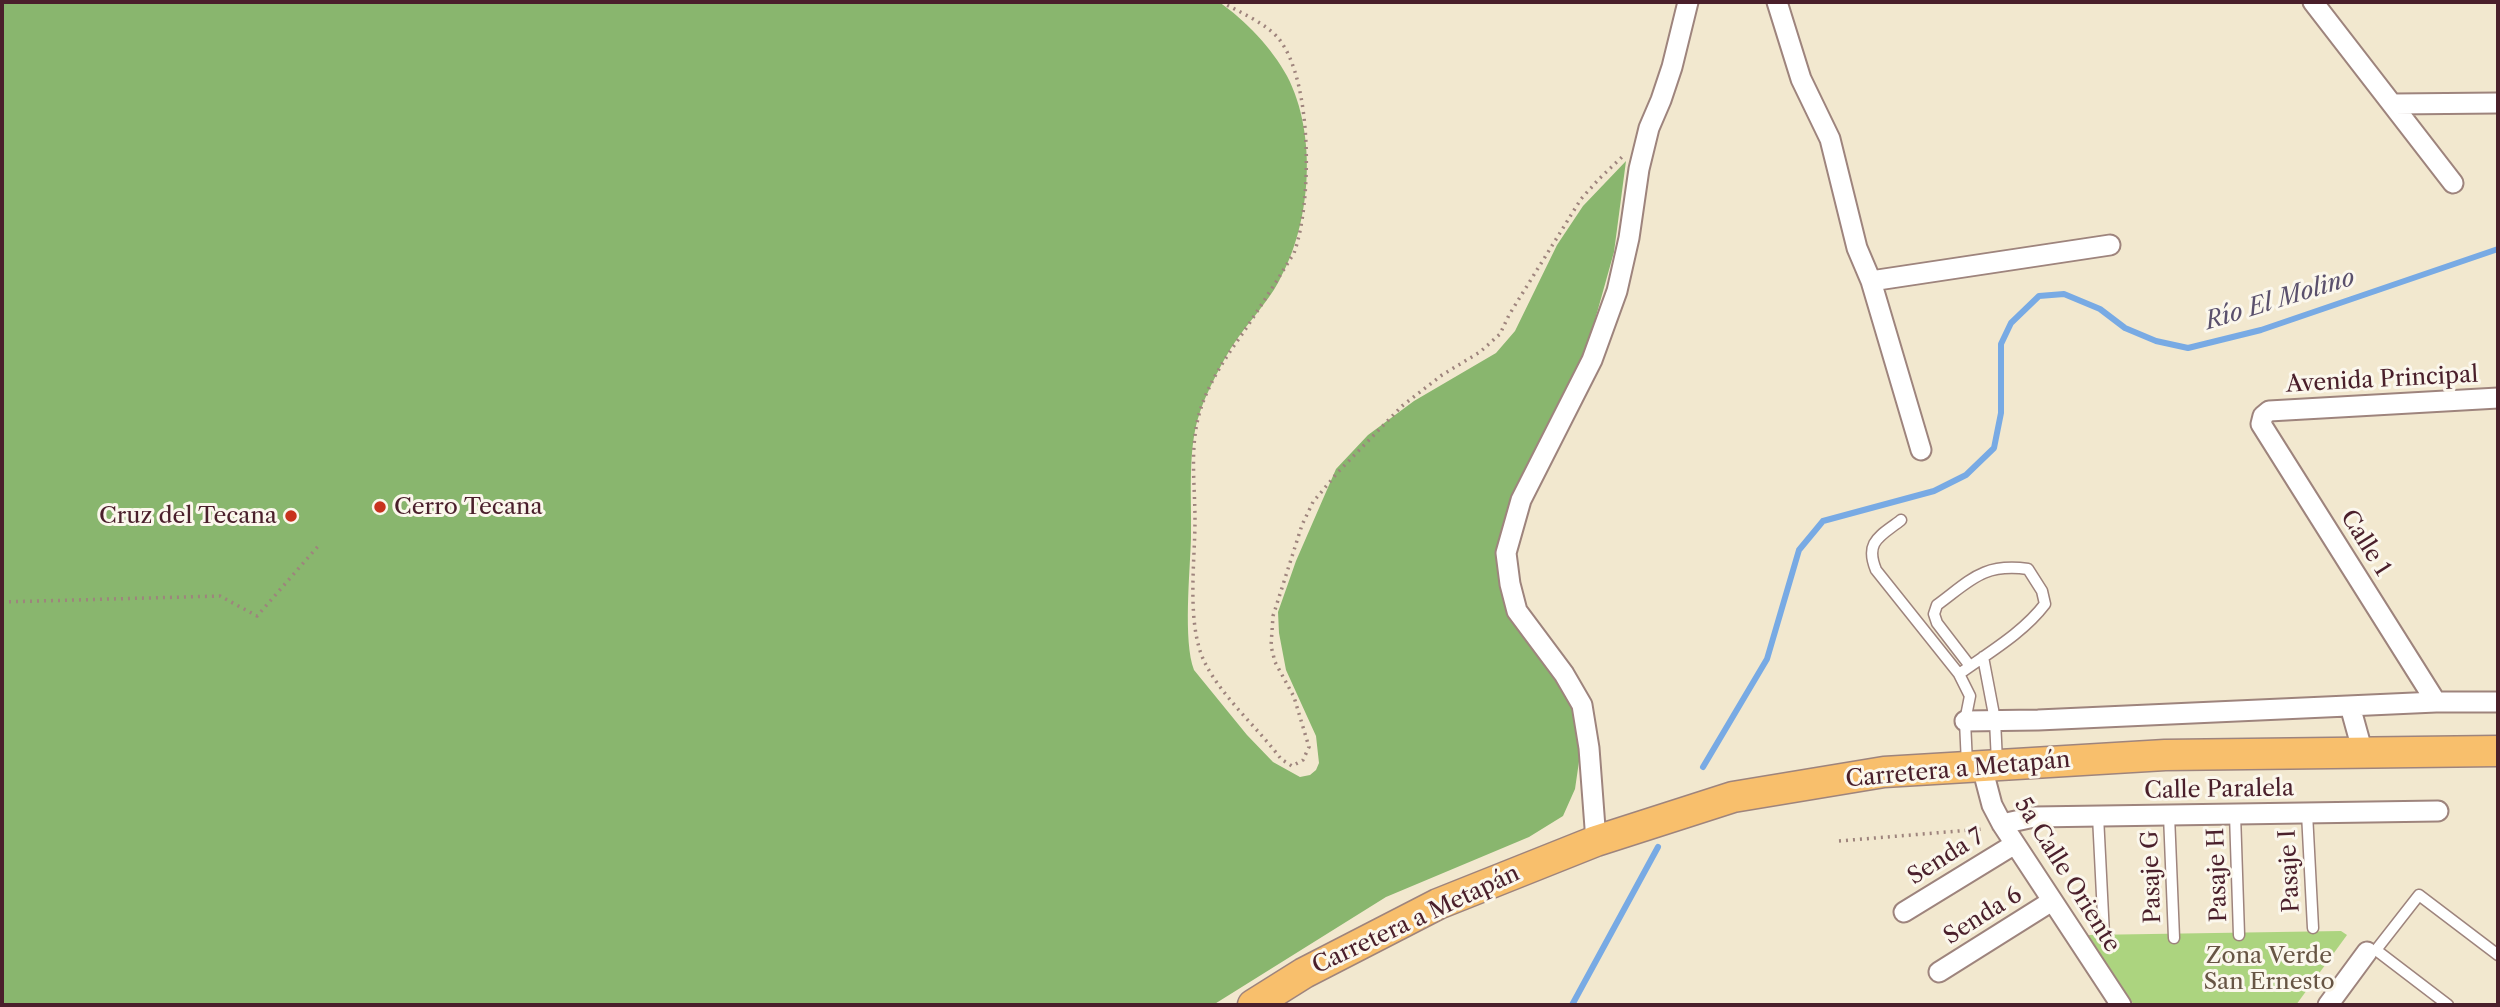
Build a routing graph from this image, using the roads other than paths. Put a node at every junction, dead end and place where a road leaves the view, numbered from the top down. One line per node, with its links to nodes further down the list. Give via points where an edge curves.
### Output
1 (1688, 2): 30 (street, via 1639,169 1617,291 1592,360 1521,500 1506,553 1517,611 1582,705)
2 (1777, 2): 8 (street, via 1801,79 1830,139 1857,248)
3 (2313, 2): 5 (street)
4 (2498, 103): 5 (street)
5 (2394, 104): 6 (street)
6 (2453, 183)
7 (2110, 245): 8 (street)
8 (1871, 281): 11 (street)
9 (2498, 398): 10 (street, Avenida Principal)
10 (2269, 411): 16 (street, Calle 1, via 2261,424)
11 (1921, 450)
12 (1902, 520): 15 (lane, via 1874,541 1870,555)
13 (1983, 657): 14 (lane); 14 (lane, via 2034,619 2045,604 2028,569 1984,571 1937,605 1937,623); 19 (lane)
14 (1970, 666): 15 (lane)
15 (1959, 674): 20 (lane, via 1970,696)
16 (2436, 702): 17 (street); 18 (street)
17 (2498, 702)
18 (2350, 706): 19 (street); 22 (street)
19 (1995, 720): 20 (street); 23 (lane)
20 (1965, 721): 23 (lane)
21 (2498, 751): 22 (main road, Carretera a Metapán)
22 (2363, 752): 23 (main road, Carretera a Metapán, via 2165,755)
23 (1982, 767): 29 (street, 5a Calle Oriente); 30 (main road, Carretera a Metapán, via 1884,772 1733,797)
24 (2438, 811): 25 (street, Calle Paralela)
25 (2307, 813): 26 (street, Calle Paralela); 34 (lane, Pasaje I)
26 (2235, 814): 27 (street, Calle Paralela); 36 (lane, Pasaje H)
27 (2169, 815): 28 (street, Calle Paralela); 37 (lane, Pasaje G)
28 (2098, 816): 29 (street, Calle Paralela, via 2034,817); 35 (lane)
29 (2002, 824): 31 (street, 5a Calle Oriente)
30 (1596, 841): 42 (main road, Carretera a Metapán, via 1438,904 1304,973)
31 (2015, 844): 32 (street, 5a Calle Oriente); 33 (street, Senda 7)
32 (2052, 901): 40 (street, Senda 6); 41 (street, 5a Calle Oriente)
33 (1904, 912)
34 (2312, 928)
35 (2104, 935)
36 (2239, 935)
37 (2174, 938)
38 (2372, 951): 39 (lane, via 2419,895); 43 (street); 44 (lane)
39 (2498, 955)
40 (1939, 972)
41 (2112, 1002)
42 (1253, 1005)
43 (2328, 1005)
44 (2448, 1005)

